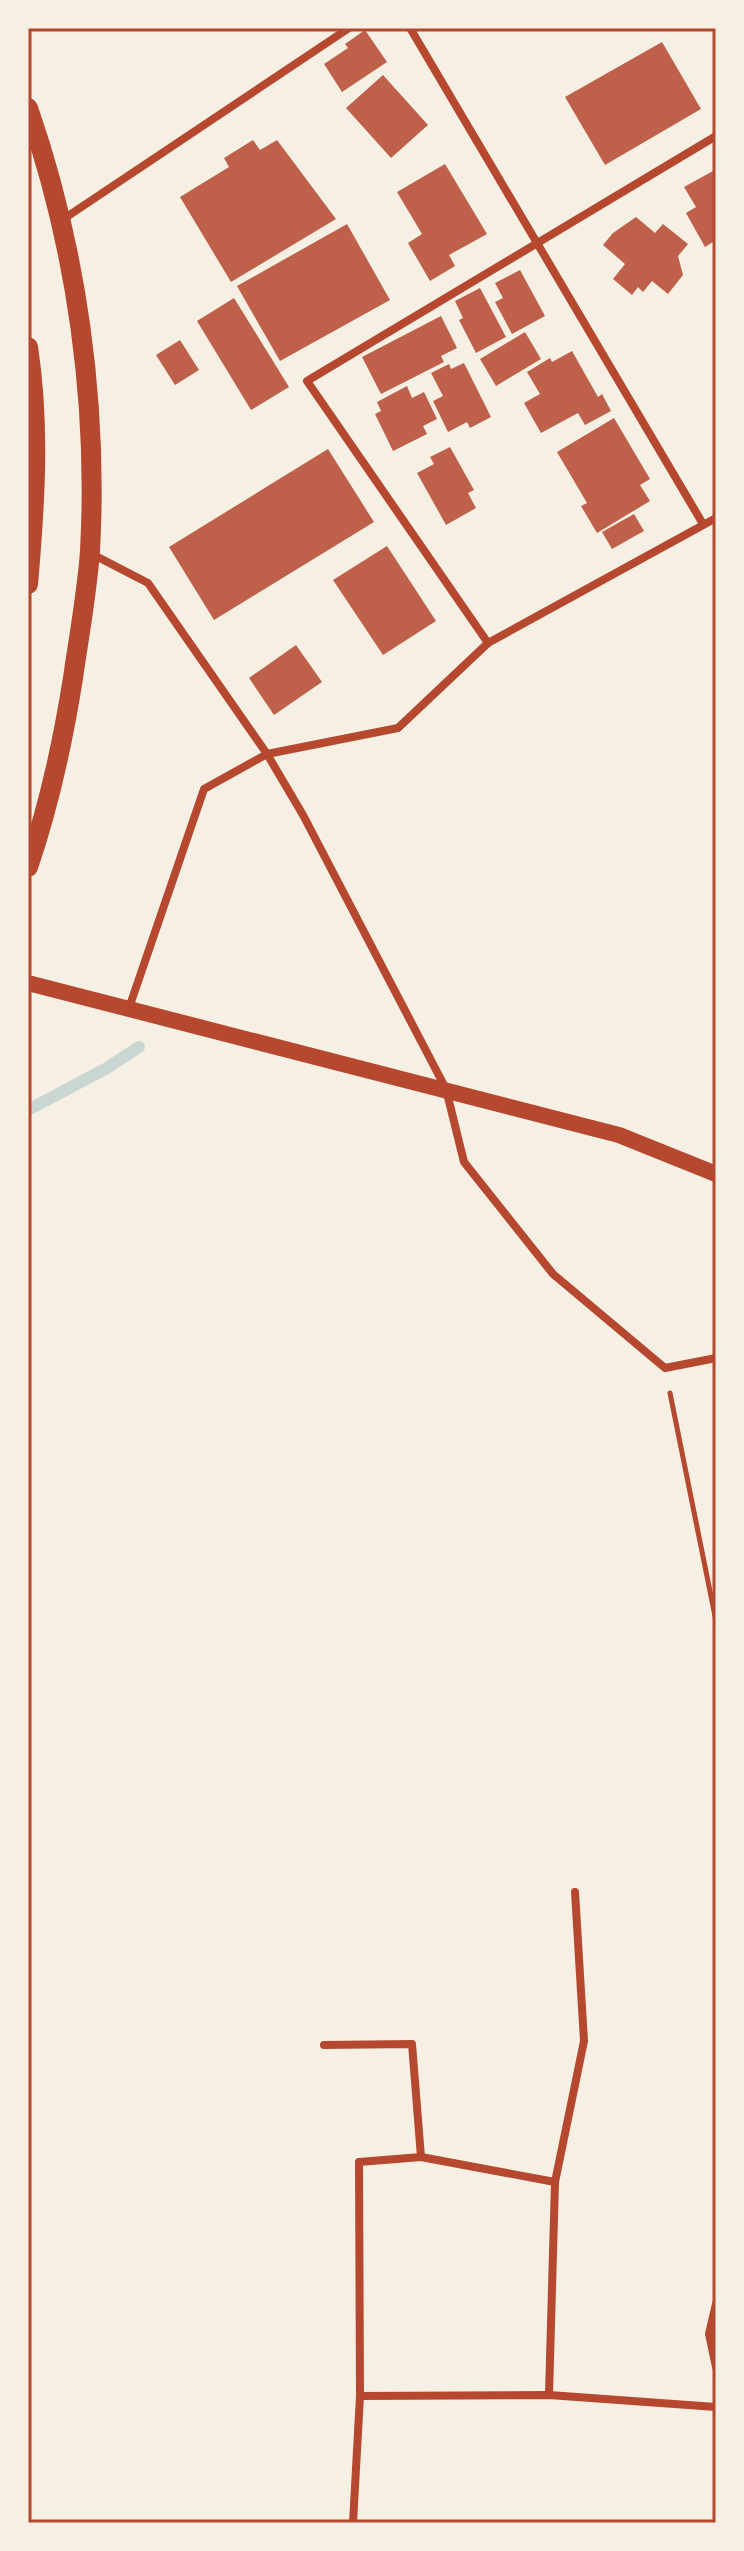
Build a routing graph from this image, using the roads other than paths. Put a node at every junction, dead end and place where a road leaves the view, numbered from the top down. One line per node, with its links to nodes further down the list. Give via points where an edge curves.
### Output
1 (349, 28): 5 (street)
2 (410, 28): 6 (street)
3 (28, 108): 5 (main road)
4 (716, 136): 6 (street)
5 (62, 220): 10 (main road, via 86,369)
6 (537, 243): 9 (street); 12 (street, via 307,381)
7 (28, 347): 11 (main road, via 35,391 35,479)
8 (716, 518): 9 (street)
9 (703, 524): 12 (street)
10 (90, 552): 13 (street, via 148,583); 14 (main road, via 65,729)
11 (28, 584)
12 (488, 643): 13 (street, via 398,728)
13 (267, 754): 16 (street, via 204,789); 17 (street)
14 (28, 867)
15 (28, 983): 16 (main road)
16 (129, 1008): 17 (main road)
17 (446, 1089): 18 (main road, via 619,1135); 19 (street, via 464,1162 553,1274 665,1368)
18 (716, 1174)
19 (716, 1358)
20 (575, 1892): 23 (street, via 584,2041)
21 (324, 2045): 22 (street, via 412,2044)
22 (421, 2157): 23 (street); 27 (street, via 359,2162)
23 (555, 2182): 26 (street)
24 (716, 2304): 25 (street, via 709,2334)
25 (716, 2367)
26 (549, 2395): 27 (street); 28 (street)
27 (360, 2396): 29 (street)
28 (716, 2407)
29 (353, 2523)

